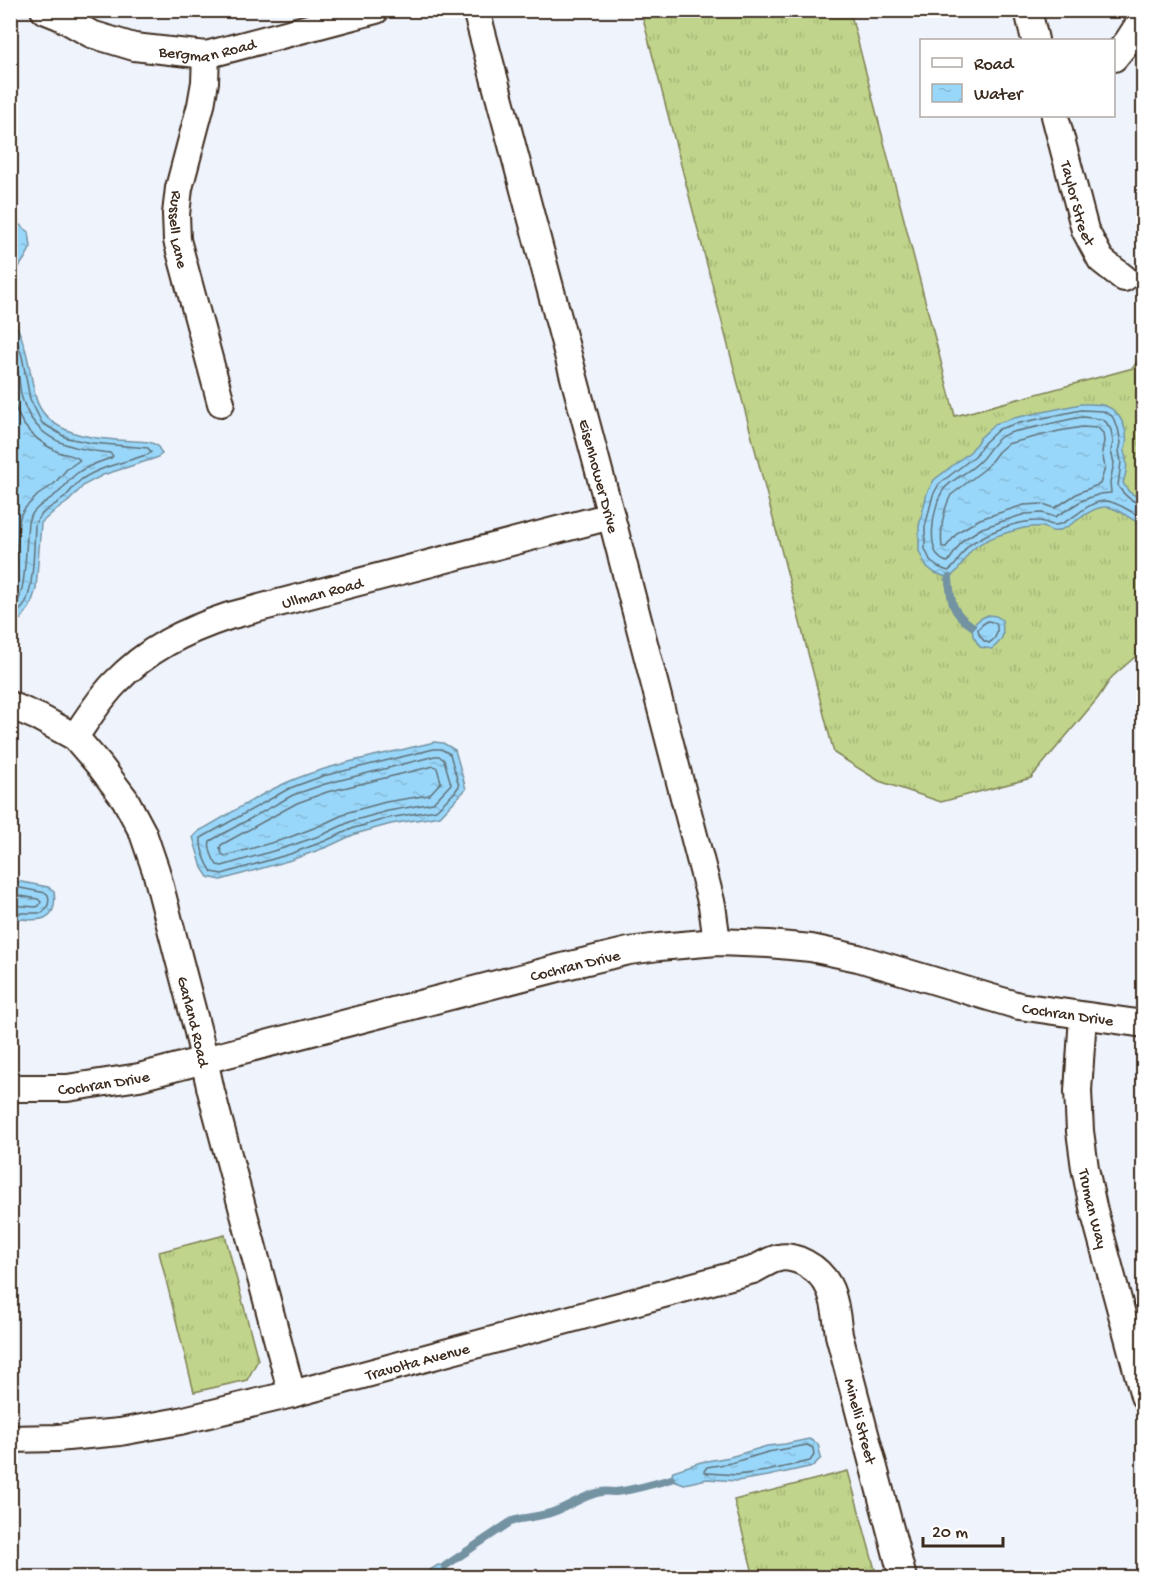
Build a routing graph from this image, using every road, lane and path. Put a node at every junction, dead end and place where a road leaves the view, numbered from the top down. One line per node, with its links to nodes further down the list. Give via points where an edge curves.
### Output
1 (44, 10): 7 (street, Bergman Road, via 91,34 134,47)
2 (376, 10): 7 (street, Bergman Road)
3 (476, 10): 12 (street, Eisenhower Drive)
4 (1028, 10): 6 (street)
5 (1143, 16): 8 (street)
6 (1035, 39)
7 (206, 55): 11 (street, Russell Lane, via 201,105 179,188 177,240)
8 (1115, 56)
9 (1055, 117): 10 (street, Taylor Street, via 1085,230 1101,260)
10 (1124, 278)
11 (221, 403)
12 (611, 516): 14 (street, Ullman Road, via 198,626 169,640 113,684); 15 (street, Eisenhower Drive, via 712,905)
13 (10, 705): 14 (street, Garland Road)
14 (75, 737): 18 (street, Garland Road, via 125,799 143,833)
15 (717, 942): 16 (street, Cochran Drive, via 811,948 846,955 1019,1006); 18 (street, Cochran Drive, via 629,951)
16 (1083, 1016): 17 (street, Cochran Drive); 21 (street, Truman Way, via 1078,1091 1080,1131 1093,1207)
17 (1143, 1024)
18 (204, 1061): 19 (street, Cochran Drive, via 139,1077 67,1088); 22 (street, Garland Road)
19 (10, 1088)
20 (815, 1268): 22 (street, Travolta Avenue, via 798,1259 778,1258 753,1270); 25 (street, Minelli Street, via 828,1283 834,1304)
21 (1136, 1333): 23 (street, Truman Way)
22 (292, 1394): 24 (street, Travolta Avenue, via 120,1432)
23 (1143, 1396)
24 (10, 1439)
25 (903, 1578)

